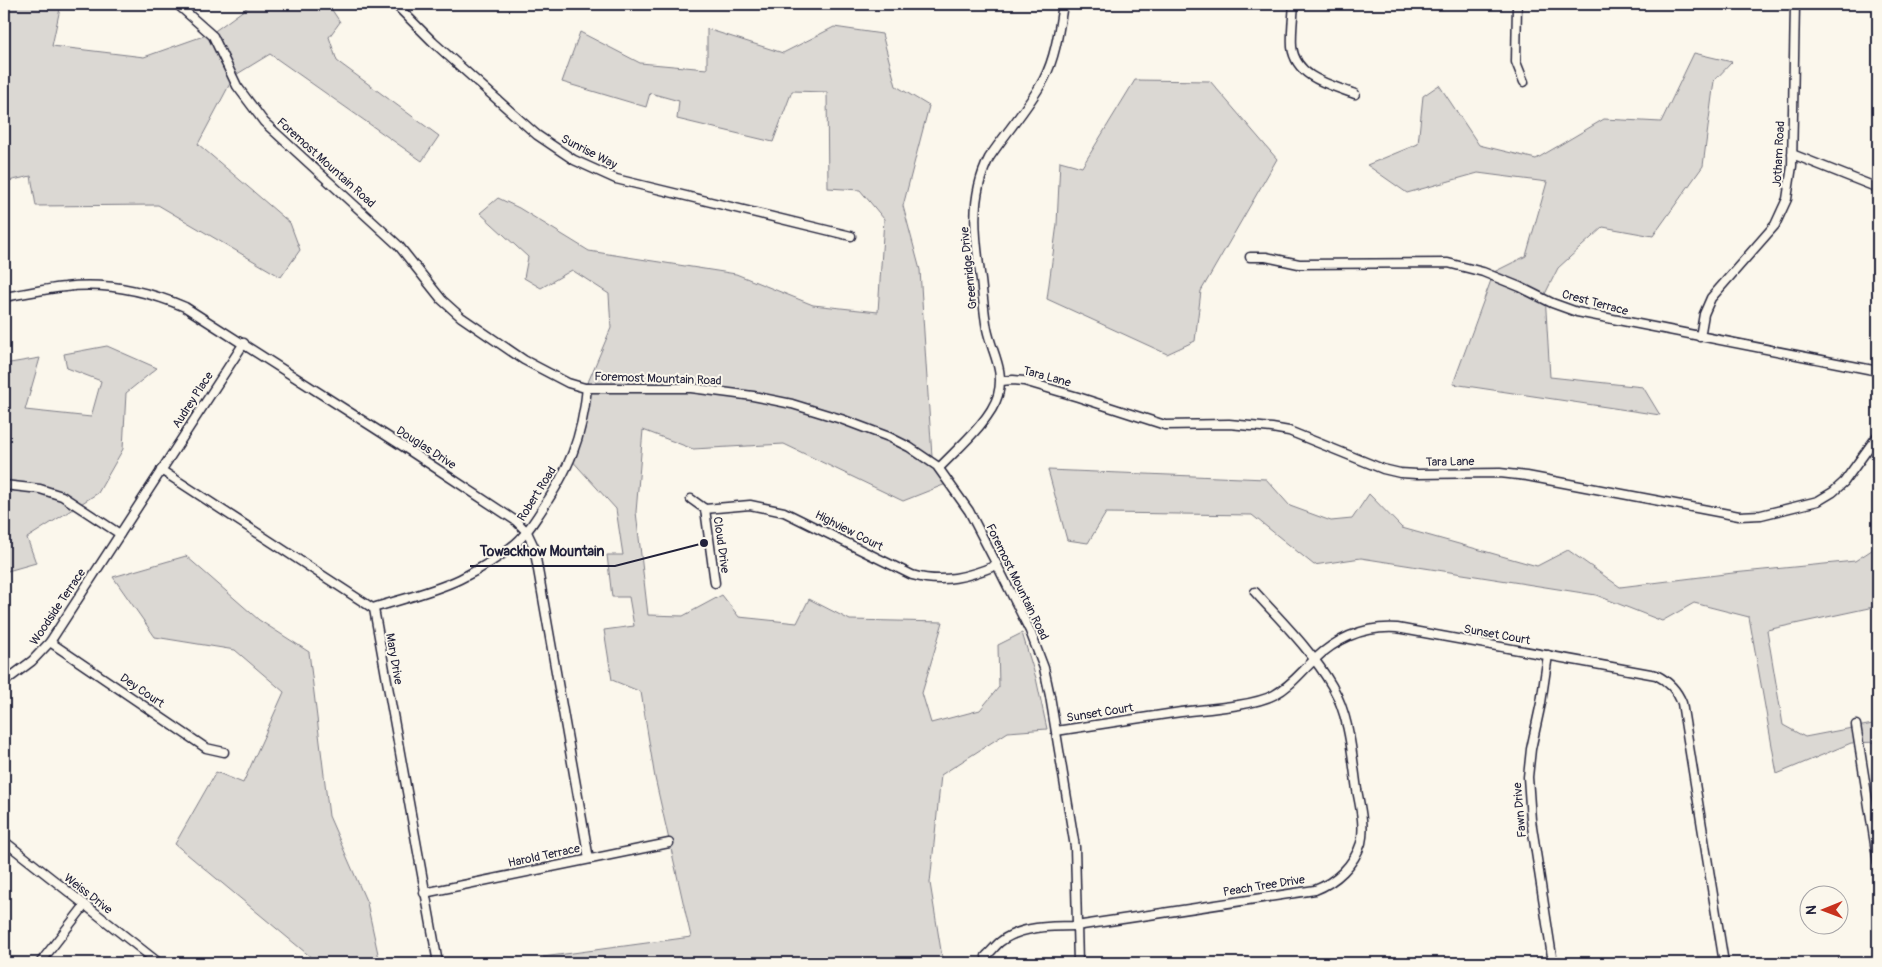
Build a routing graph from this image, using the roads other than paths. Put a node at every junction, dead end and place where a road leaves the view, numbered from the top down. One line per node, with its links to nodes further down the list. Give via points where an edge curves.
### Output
1 (177, 4): 18 (street, Foremost Mountain Road, via 213,36 237,86 264,122 399,246 442,300 524,360 568,383)
2 (395, 4): 11 (street, Sunrise Way, via 537,135 574,160 616,179)
3 (1063, 4): 17 (street, Greenridge Drive, via 1045,78 989,158 975,207 987,330 999,363)
4 (1294, 4): 8 (street, via 1292,44 1299,65 1311,76)
5 (1517, 4): 7 (street, via 1516,62)
6 (1795, 4): 9 (street, Jotham Road)
7 (1524, 82)
8 (1355, 94)
9 (1792, 154): 10 (street); 14 (street, Jotham Road, via 1790,188 1780,215 1711,298)
10 (1878, 188)
11 (851, 236)
12 (1250, 257): 14 (street, Crest Terrace, via 1298,264 1448,263 1483,272 1577,312)
13 (4, 297): 15 (street, Douglas Drive, via 64,287 128,289 185,307)
14 (1700, 336): 16 (street, Crest Terrace)
15 (244, 343): 21 (street, Audrey Place); 25 (street, Douglas Drive, via 476,494)
16 (1878, 371)
17 (1001, 381): 19 (street, Tara Lane, via 1024,381 1165,425 1229,424 1289,431 1383,470 1527,476 1739,516 1761,515 1818,501 1844,482); 20 (street, Greenridge Drive, via 998,396 987,416)
18 (587, 388): 20 (street, Foremost Mountain Road, via 701,389 792,404 841,418 889,437 917,451); 25 (street, Robert Road, via 577,446 556,488)
19 (1878, 435)
20 (939, 468): 27 (street, Foremost Mountain Road, via 969,512)
21 (161, 470): 26 (street, Woodside Terrace); 30 (street)
22 (4, 485): 26 (street, via 40,489 62,496)
23 (691, 499): 24 (street)
24 (704, 509): 27 (street, Highview Court, via 750,505 784,512 923,578 962,578); 28 (street, Cloud Drive)
25 (527, 532): 30 (street, Robert Road, via 514,545 460,579); 41 (street, Douglas Drive, via 538,565)
26 (120, 534): 31 (street, Woodside Terrace)
27 (997, 565): 36 (street, Foremost Mountain Road, via 1037,647)
28 (715, 583)
29 (1255, 592): 33 (street, Peach Tree Drive)
30 (373, 608): 43 (street, Mary Drive)
31 (50, 642): 34 (street, Woodside Terrace, via 32,661); 37 (street, Dey Court, via 206,748)
32 (1548, 655): 33 (street, Sunset Court, via 1385,627 1352,634); 51 (street, Fawn Drive, via 1531,749 1528,800); 52 (street, Sunset Court, via 1656,675 1666,680 1680,698)
33 (1314, 660): 36 (street, Sunset Court, via 1272,696 1224,707); 45 (street, Peach Tree Drive, via 1334,688 1350,742 1362,821 1361,842 1347,868 1324,887 1315,890)
34 (4, 682)
35 (1856, 725): 38 (street)
36 (1056, 731): 45 (street, Foremost Mountain Road, via 1076,847)
37 (224, 752)
38 (1876, 831): 42 (street)
39 (4, 841): 44 (street, Weiss Drive)
40 (669, 843): 41 (street, Harold Terrace)
41 (589, 859): 43 (street, Harold Terrace)
42 (1878, 863)
43 (424, 893): 49 (street, Mary Drive)
44 (85, 905): 47 (street); 48 (street, Weiss Drive)
45 (1076, 926): 46 (street, Peach Tree Drive, via 1040,928 1012,935); 50 (street, Foremost Mountain Road)
46 (986, 956)
47 (40, 963)
48 (159, 963)
49 (438, 963)
50 (1078, 963)
51 (1553, 963)
52 (1724, 963)

